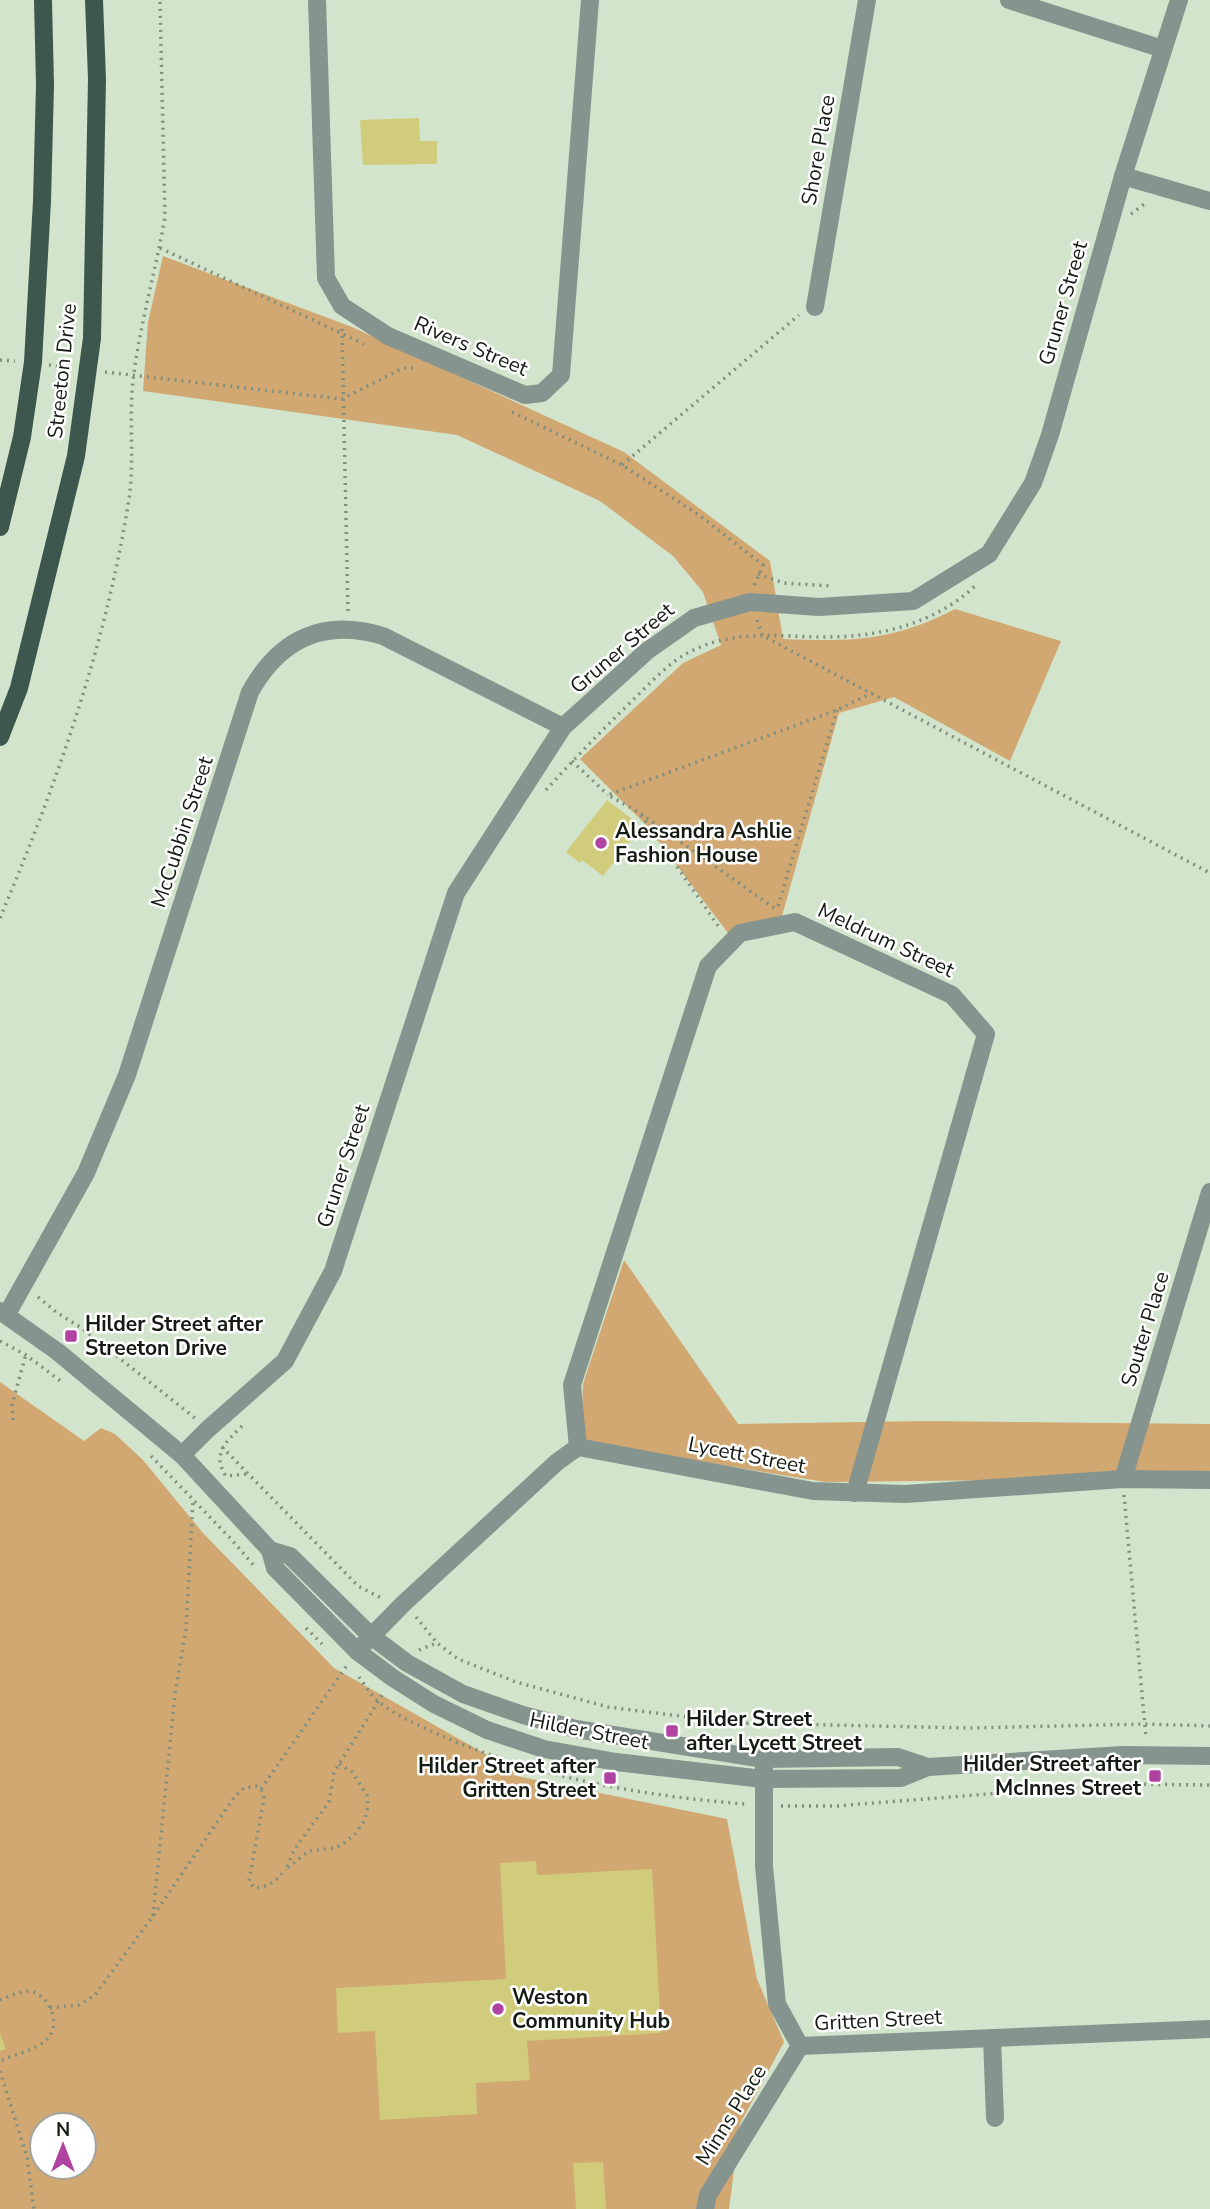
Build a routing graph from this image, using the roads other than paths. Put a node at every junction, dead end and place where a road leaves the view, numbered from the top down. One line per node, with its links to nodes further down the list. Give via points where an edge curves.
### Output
1 (43, 0): 12 (main road, Streeton Drive, via 43,176 33,362 22,437)
2 (94, 0): 14 (main road, Streeton Drive, via 92,338 76,456 19,688)
3 (317, 0): 4 (street, Rivers Street, via 326,278 342,306 388,336 525,395 542,393 561,375)
4 (590, 0)
5 (867, 0): 11 (street, Shore Place)
6 (1009, 0): 8 (street)
7 (1179, 0): 8 (street, Gruner Street)
8 (1163, 49): 9 (street, Gruner Street)
9 (1123, 176): 10 (street); 13 (street, Gruner Street, via 1034,483 989,554 913,601 819,607 750,602 694,618 647,651)
10 (1210, 201)
11 (815, 307)
12 (0, 527)
13 (563, 727): 16 (street, McCubbin Street, via 383,636 348,628 309,636 262,670 250,692 127,1075 86,1173); 18 (street, Gruner Street, via 456,893 333,1271 285,1361)
14 (0, 737)
15 (1210, 1192): 19 (street, Souter Place)
16 (3, 1312): 18 (street, Hilder Street)
17 (579, 1447): 21 (street, Lycett Street, via 813,1491); 21 (street, Meldrum Street, via 572,1385 708,965 740,933 795,922 952,995 986,1034); 23 (street, via 557,1462)
18 (182, 1455): 22 (street, Hilder Street)
19 (1123, 1479): 20 (street, Lycett Street); 21 (street, Lycett Street, via 905,1494)
20 (1210, 1480)
21 (855, 1493)
22 (271, 1550): 23 (street, Hilder Street, via 289,1556); 24 (street, Hilder Street, via 275,1568)
23 (371, 1636): 24 (street); 26 (street, Hilder Street, via 407,1663 463,1694 523,1715 576,1729)
24 (352, 1658): 28 (street, Hilder Street, via 487,1730 544,1749)
25 (1210, 1756): 27 (street, Hilder Street, via 1123,1755)
26 (764, 1759): 27 (street, Hilder Street, via 898,1757); 28 (street, Gritten Street)
27 (928, 1767): 28 (street, Hilder Street, via 901,1778)
28 (763, 1779): 31 (street, Gritten Street, via 764,1866 777,2004)
29 (1210, 2029): 30 (street, Gritten Street)
30 (992, 2038): 31 (street, Gritten Street); 32 (street)
31 (800, 2046): 33 (street, Minns Place, via 708,2195)
32 (995, 2118)
33 (705, 2209)

